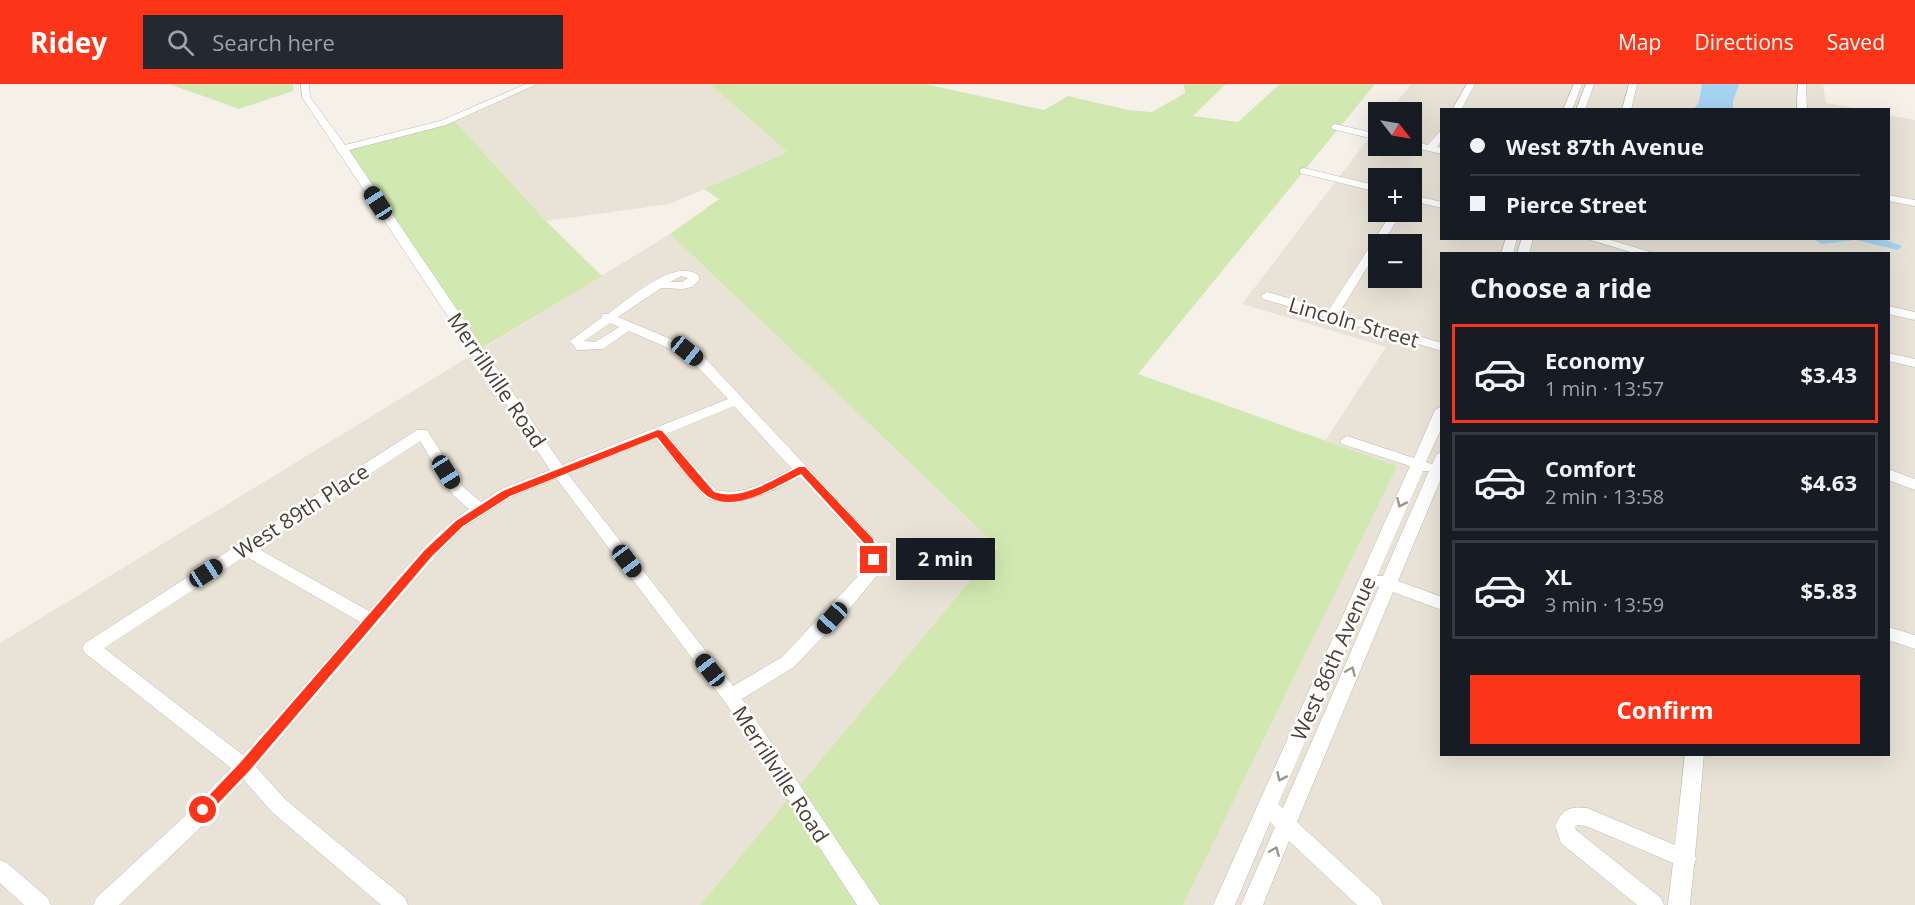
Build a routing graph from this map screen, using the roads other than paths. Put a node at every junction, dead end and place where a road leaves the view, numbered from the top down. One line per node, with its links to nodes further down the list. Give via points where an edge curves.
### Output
1 (304, 84): 15 (street, Merrillville Road, via 306,98)
2 (533, 84): 15 (street, via 443,123)
3 (1471, 84): 8 (street)
4 (1578, 84): 9 (street)
5 (1590, 84): 10 (street)
6 (1633, 84): 11 (street)
7 (1802, 84): 12 (street)
8 (1456, 108)
9 (1568, 108)
10 (1581, 108)
11 (1627, 108)
12 (1802, 108)
13 (1335, 127): 14 (street)
14 (1368, 135)
15 (343, 149): 44 (street, Merrillville Road)
16 (1368, 182): 17 (street, via 1306,169)
17 (1368, 186)
18 (1422, 194): 20 (street)
19 (1890, 198): 22 (street)
20 (1440, 199)
21 (1422, 200): 23 (street)
22 (1915, 203)
23 (1440, 205)
24 (1391, 222): 30 (street)
25 (1597, 240): 26 (street)
26 (1644, 252)
27 (659, 284): 32 (street)
28 (1267, 296): 30 (street, Lincoln Street)
29 (1890, 310): 31 (street)
30 (1332, 315): 34 (street, Lincoln Street)
31 (1915, 316)
32 (607, 317): 33 (street); 33 (street, via 578,337 578,344 598,346)
33 (628, 326): 37 (street, via 687,351)
34 (1440, 346)
35 (1890, 357): 36 (street)
36 (1915, 363)
37 (737, 400): 39 (street); 43 (street)
38 (1440, 415): 41 (street, West 86th Avenue)
39 (658, 433): 43 (street, via 711,494 721,498 744,496); 44 (street)
40 (1347, 441): 41 (street)
41 (1418, 464): 42 (street); 50 (street, West 86th Avenue, one-way to 50)
42 (1440, 466): 51 (street, West 86th Avenue)
43 (802, 470): 56 (street, via 869,542 874,560 872,573 789,662)
44 (559, 472): 48 (street, via 506,493); 56 (street, Merrillville Road)
45 (1890, 475): 47 (street)
46 (1890, 483): 47 (street)
47 (1915, 486)
48 (479, 509): 49 (street, West 89th Place, via 458,491 422,433); 53 (street, via 428,554)
49 (244, 548): 53 (street); 58 (street, West 89th Place, via 91,648)
50 (1369, 576): 51 (street); 59 (street, West 86th Avenue, one-way to 59)
51 (1388, 584): 52 (street); 60 (street, West 86th Avenue, one-way to 51)
52 (1440, 603)
53 (371, 620): 58 (street)
54 (1890, 634): 55 (street)
55 (1915, 642)
56 (731, 697): 66 (street, Merrillville Road)
57 (1695, 756): 61 (street)
58 (244, 767): 64 (street, via 176,839); 65 (street, via 279,806)
59 (1268, 807): 60 (street); 67 (street, West 86th Avenue)
60 (1286, 825): 68 (street, West 86th Avenue, one-way to 60); 69 (street)
61 (1686, 859): 70 (street, via 1587,817 1572,815 1565,826 1568,836); 71 (street)
62 (0, 870): 63 (street)
63 (40, 905)
64 (104, 905)
65 (397, 905)
66 (869, 905)
67 (1224, 905)
68 (1252, 905)
69 (1372, 905)
70 (1653, 905)
71 (1679, 905)

